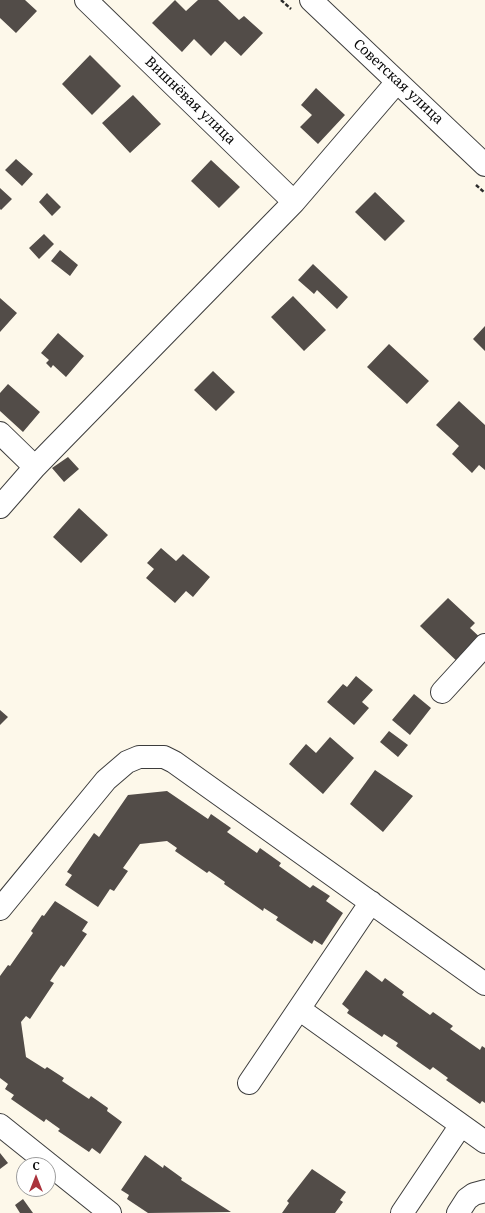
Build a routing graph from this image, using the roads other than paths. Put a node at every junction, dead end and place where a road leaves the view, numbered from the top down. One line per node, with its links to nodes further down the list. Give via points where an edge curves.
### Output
1 (86, 0): 5 (street, Вишнёвая улица)
2 (311, 0): 3 (street, Советская улица)
3 (397, 82): 4 (street, Советская улица); 5 (street)
4 (485, 165)
5 (294, 202): 7 (street)
6 (0, 433): 7 (street)
7 (35, 467): 8 (street)
8 (0, 507)
9 (485, 645): 10 (street)
10 (442, 692)
11 (371, 902): 12 (street, via 174,762 151,756 127,762 106,780); 13 (street); 14 (street)
12 (0, 909)
13 (485, 984)
14 (299, 1009): 15 (street); 17 (street)
15 (249, 1082)
16 (0, 1125): 20 (street)
17 (461, 1125): 18 (street); 21 (street)
18 (485, 1142)
19 (485, 1192): 22 (street, via 474,1194 467,1199)
20 (110, 1213)
21 (402, 1213)
22 (458, 1213)

